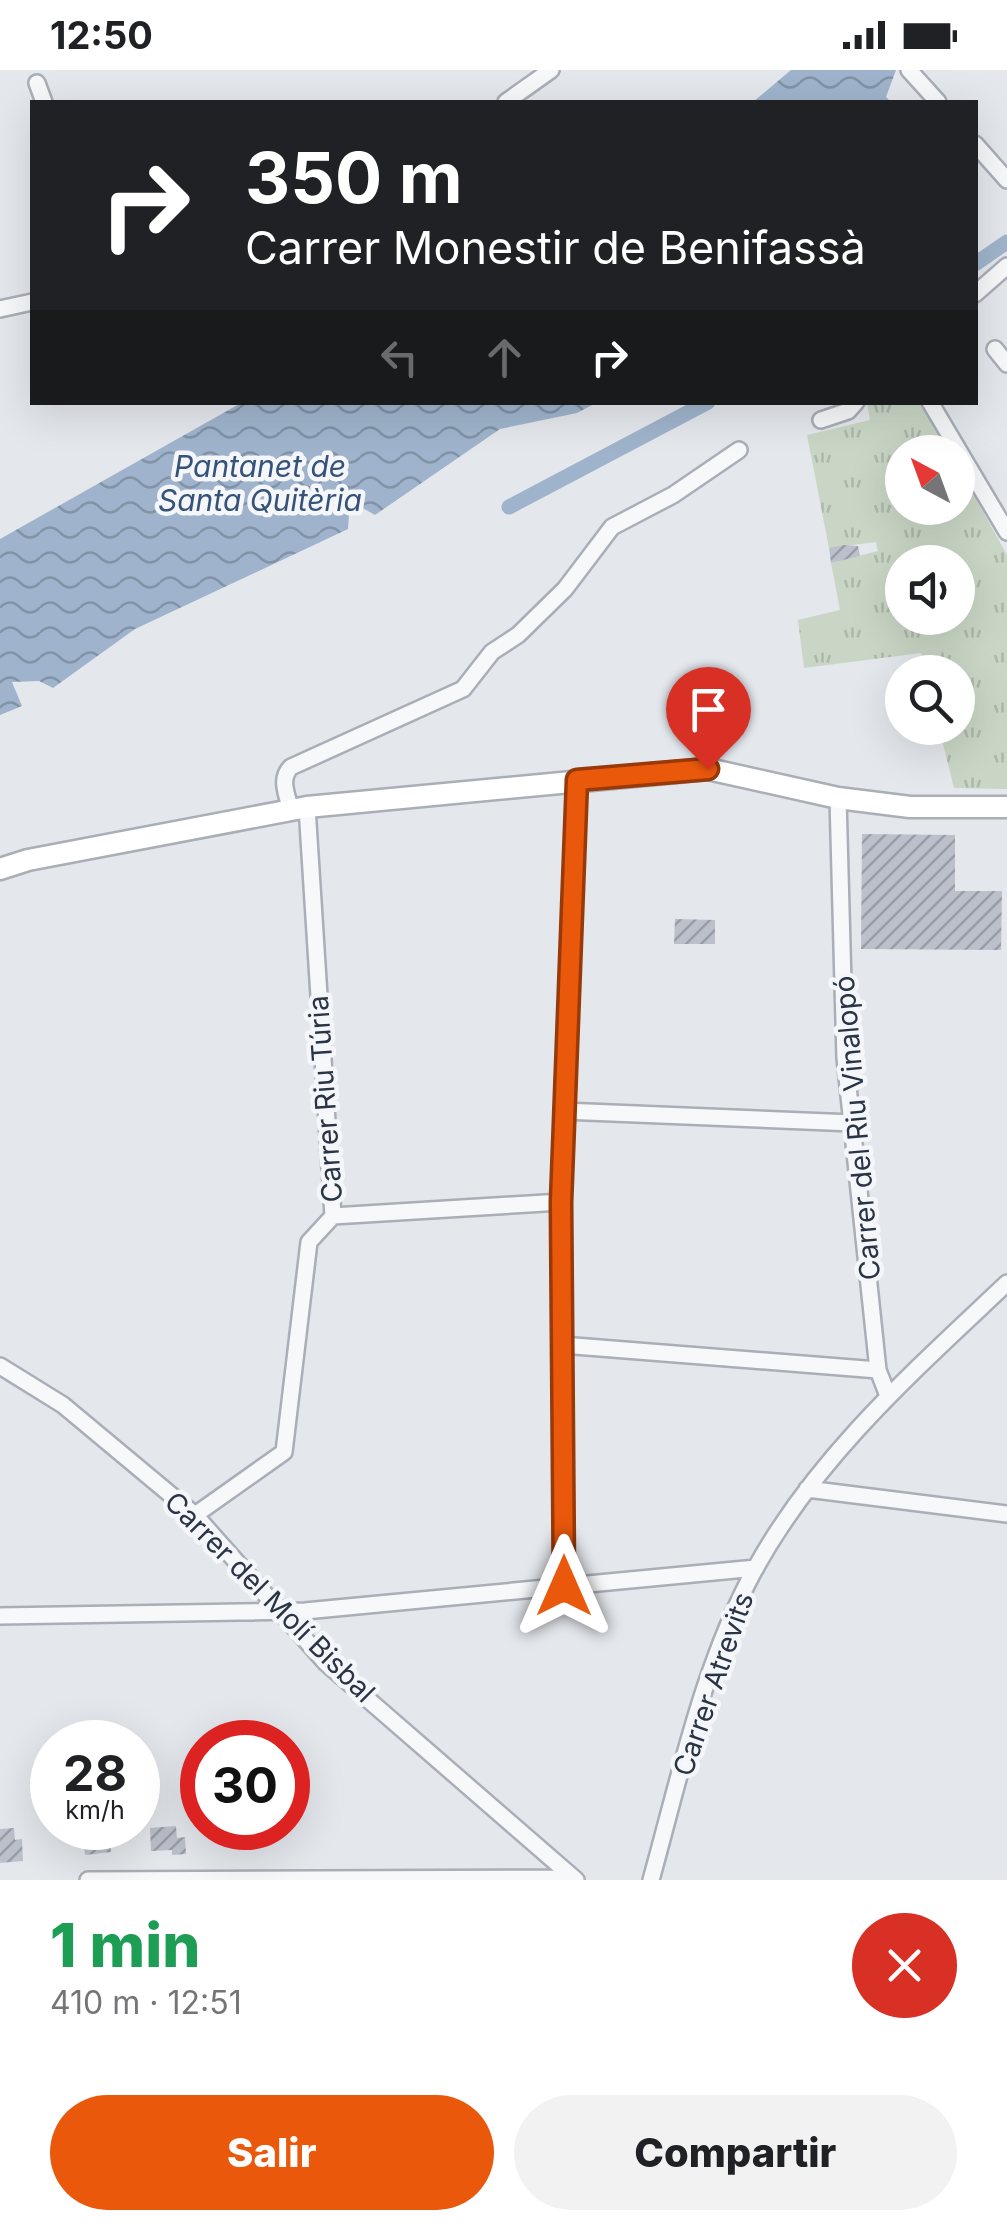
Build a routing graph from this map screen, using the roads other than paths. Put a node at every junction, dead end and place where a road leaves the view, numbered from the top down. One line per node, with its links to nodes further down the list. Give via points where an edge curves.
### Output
1 (550, 70): 5 (street)
2 (909, 70): 6 (street)
3 (38, 83): 4 (street)
4 (43, 100)
5 (509, 100)
6 (936, 100)
7 (978, 147): 8 (street)
8 (1007, 180)
9 (1007, 266): 10 (street)
10 (978, 291)
11 (30, 302): 12 (street)
12 (0, 309)
13 (995, 348): 14 (street)
14 (1007, 364)
15 (853, 405): 17 (street)
16 (932, 405): 19 (street)
17 (821, 420)
18 (739, 450): 23 (street, Carrer Riu Túria, via 612,527 565,589 492,652 462,689 291,767 284,780)
19 (1007, 532)
20 (577, 780): 21 (street, via 708,769); 23 (street); 25 (street)
21 (838, 798): 22 (street); 26 (street, Carrer del Riu Vinalopó)
22 (1007, 807)
23 (299, 808): 24 (street); 28 (street, Carrer Riu Túria)
24 (0, 869)
25 (564, 1110): 26 (street); 27 (street)
26 (853, 1123): 32 (street, Carrer del Riu Vinalopó)
27 (561, 1202): 28 (street); 30 (street)
28 (333, 1216): 36 (street, Carrer Riu Túria, via 309,1242 284,1452)
29 (1007, 1283): 33 (street, Carrer Atrevits)
30 (562, 1345): 32 (street); 38 (street)
31 (0, 1366): 36 (street, Carrer del Molí Bisbal, via 63,1405)
32 (878, 1370): 33 (street, Carrer del Riu Vinalopó)
33 (888, 1396): 34 (street, Carrer Atrevits)
34 (807, 1488): 35 (street); 37 (street, Carrer Atrevits)
35 (1007, 1514)
36 (195, 1515): 39 (street, Carrer del Molí Bisbal)
37 (756, 1568): 38 (street); 43 (street, Carrer Atrevits, via 694,1726)
38 (564, 1586): 39 (street)
39 (278, 1609): 40 (street); 41 (street, Carrer del Molí Bisbal, via 326,1662)
40 (0, 1616)
41 (575, 1879): 42 (street)
42 (88, 1880)
43 (651, 1880)

